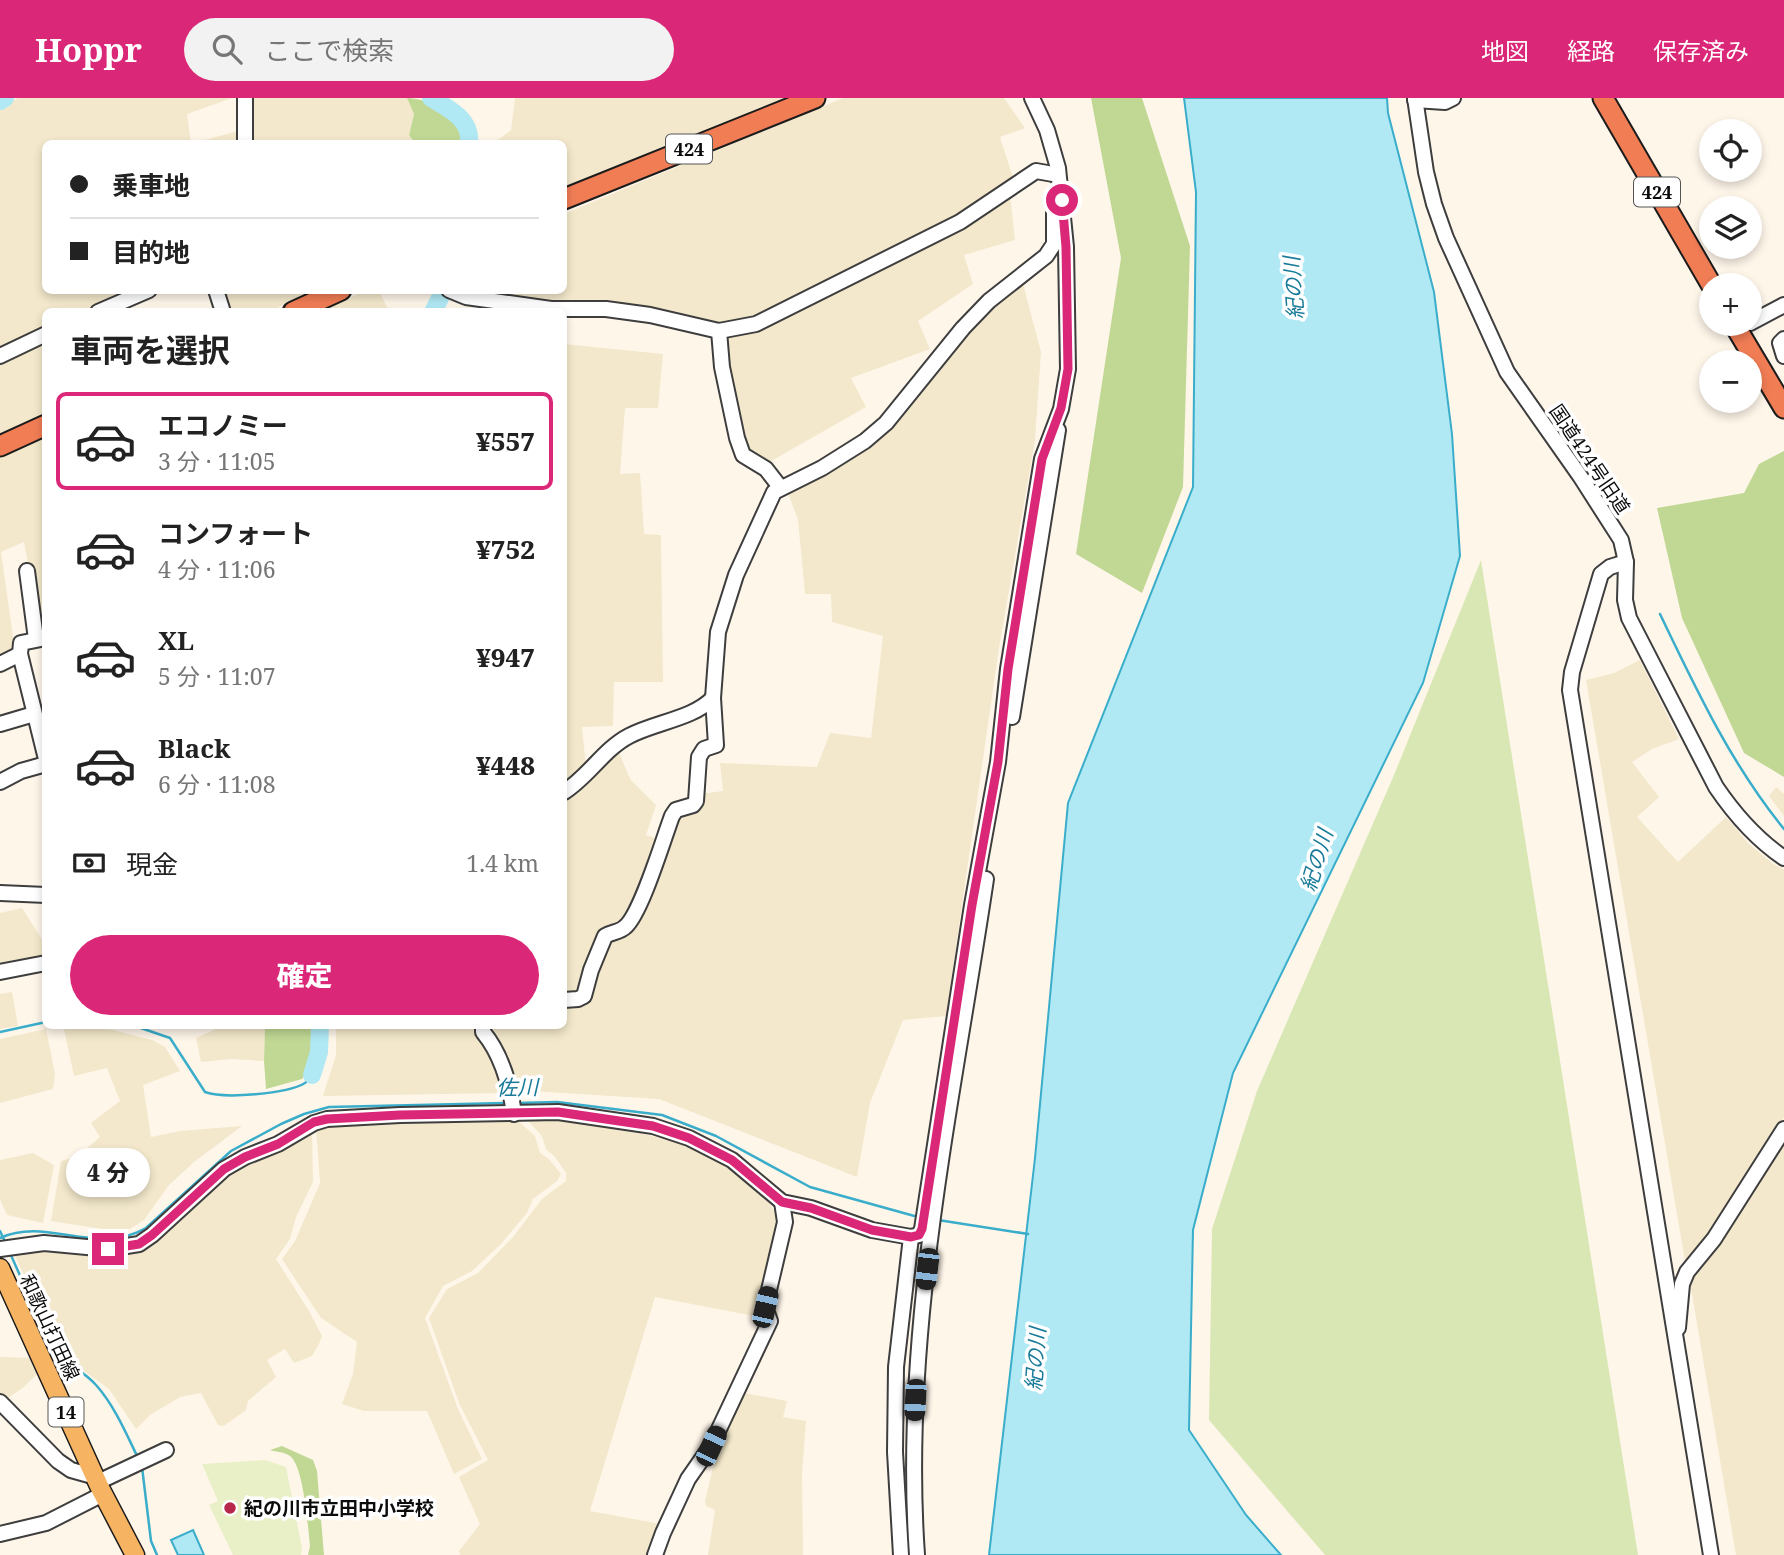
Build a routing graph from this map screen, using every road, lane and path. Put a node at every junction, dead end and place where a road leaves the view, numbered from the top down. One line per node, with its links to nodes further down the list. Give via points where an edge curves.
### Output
1 (245, 98): 8 (street)
2 (815, 98): 11 (highway, 424)
3 (1021, 98): 7 (street, via 1031,108)
4 (1453, 98): 6 (street, via 1445,102)
5 (1603, 98): 12 (highway, 424)
6 (1415, 99): 32 (street, 国道424号旧道, via 1434,204 1492,342 1507,372 1610,521)
7 (1035, 104): 9 (street)
8 (244, 140)
9 (1053, 151): 10 (street); 54 (street, via 1066,247 1068,369 1061,408 1042,459 930,1210)
10 (1053, 174): 22 (street, via 1036,171 960,222 756,324); 31 (street, via 1054,244 1046,256 963,328 886,423 822,468)
11 (567, 199)
12 (1704, 273)
13 (140, 294): 17 (street)
14 (333, 294): 18 (highway)
15 (459, 294): 19 (street)
16 (1784, 305): 21 (street)
17 (108, 308)
18 (302, 308)
19 (533, 308)
20 (567, 310): 22 (street, via 606,309)
21 (1762, 315)
22 (719, 331): 31 (street, via 722,367 743,455 766,469)
23 (42, 336): 26 (street)
24 (1748, 336): 28 (highway)
25 (1784, 339): 27 (street, via 1780,343)
26 (0, 356)
27 (1784, 356)
28 (1784, 408)
29 (42, 427): 30 (highway)
30 (0, 446)
31 (780, 488): 37 (street, via 755,529 736,575 718,632)
32 (1626, 562): 44 (street, 国道424号旧道, via 1629,618 1716,787 1751,832); 57 (street, via 1601,574 1570,690)
33 (27, 570): 34 (street)
34 (41, 638): 35 (street, via 21,643)
35 (20, 654): 36 (street); 38 (street)
36 (0, 664)
37 (713, 698): 43 (street, via 691,713 627,737); 49 (street, via 716,745 704,749 699,757 696,802 672,816 628,925 605,936 584,996)
38 (34, 714): 39 (street); 40 (street)
39 (0, 724)
40 (42, 745)
41 (42, 763): 42 (street)
42 (0, 782)
43 (567, 790)
44 (1784, 858)
45 (0, 893): 46 (street)
46 (42, 895)
47 (42, 964): 48 (street)
48 (0, 972)
49 (567, 1000)
50 (483, 1029): 51 (street, via 496,1048)
51 (513, 1107): 53 (street, via 653,1126 689,1138 732,1160); 55 (street, via 314,1122 224,1169 139,1244 108,1249 44,1243)
52 (1784, 1129): 57 (street, via 1687,1272)
53 (782, 1202): 54 (street, via 872,1230); 63 (street, via 785,1222 765,1307 770,1321 711,1446 688,1479)
54 (922, 1232): 64 (street, via 896,1367); 65 (street, via 913,1425)
55 (0, 1249)
56 (0, 1268): 60 (main road, 和歌山打田線 / 14)
57 (1676, 1346): 66 (street)
58 (0, 1402): 60 (street, via 58,1461)
59 (166, 1450): 60 (street)
60 (99, 1484): 61 (street, via 46,1523); 62 (main road, 和歌山打田線 / 14)
61 (0, 1534)
62 (135, 1555)
63 (655, 1555)
64 (901, 1555)
65 (917, 1555)
66 (1711, 1555)

